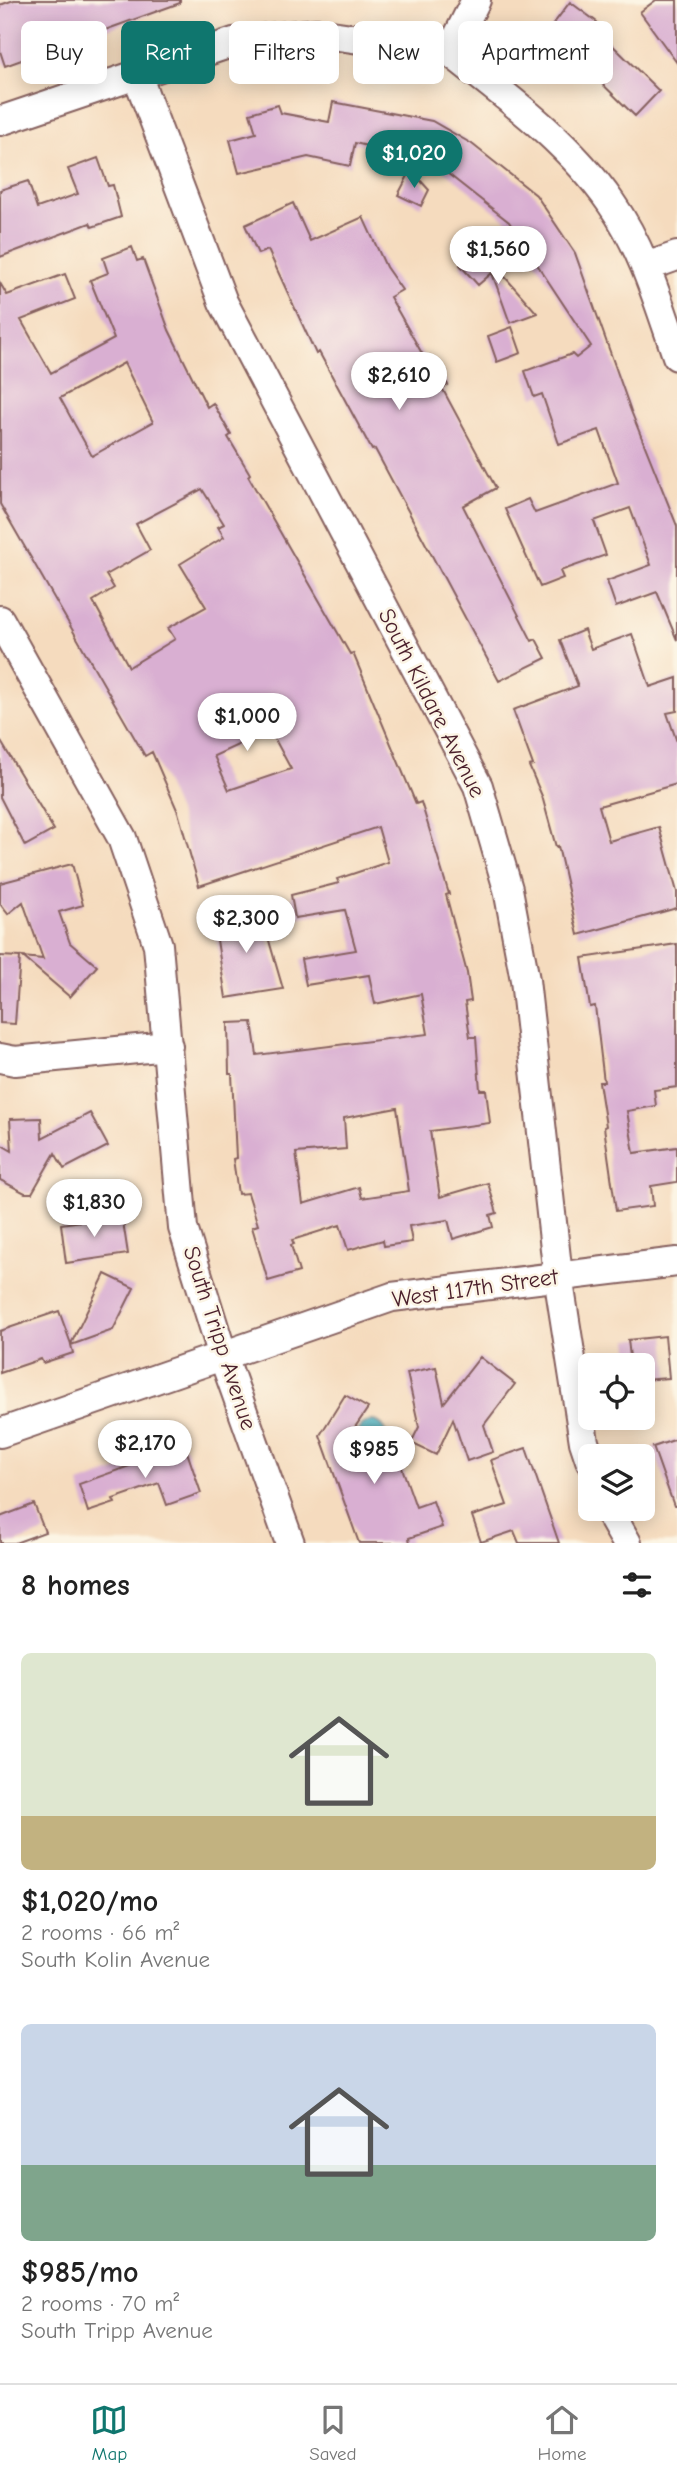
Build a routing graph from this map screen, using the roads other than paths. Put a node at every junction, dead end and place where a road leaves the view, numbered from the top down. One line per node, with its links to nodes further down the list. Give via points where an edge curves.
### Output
1 (476, 0): 3 (street)
2 (215, 48): 3 (street, via 234,42 317,33)
3 (450, 52): 8 (street, via 545,127 611,202)
4 (121, 80): 6 (street)
5 (140, 84): 14 (street, South Kildare Avenue, via 223,302 478,786 508,888 525,980)
6 (0, 121)
7 (677, 256): 8 (street)
8 (646, 267): 9 (street)
9 (677, 356)
10 (0, 620): 11 (street, South Tripp Avenue, via 122,838 158,945)
11 (168, 1046): 12 (street, via 15,1061); 15 (street, South Tripp Avenue, via 183,1228)
12 (0, 1058)
13 (677, 1262): 14 (street, West 117th Street)
14 (558, 1276): 15 (street, West 117th Street, via 392,1297); 17 (street, South Kildare Avenue)
15 (223, 1356): 16 (street, West 117th Street); 19 (street, South Tripp Avenue)
16 (0, 1433)
17 (585, 1444)
18 (614, 1521): 20 (street)
19 (290, 1543)
20 (627, 1543)

